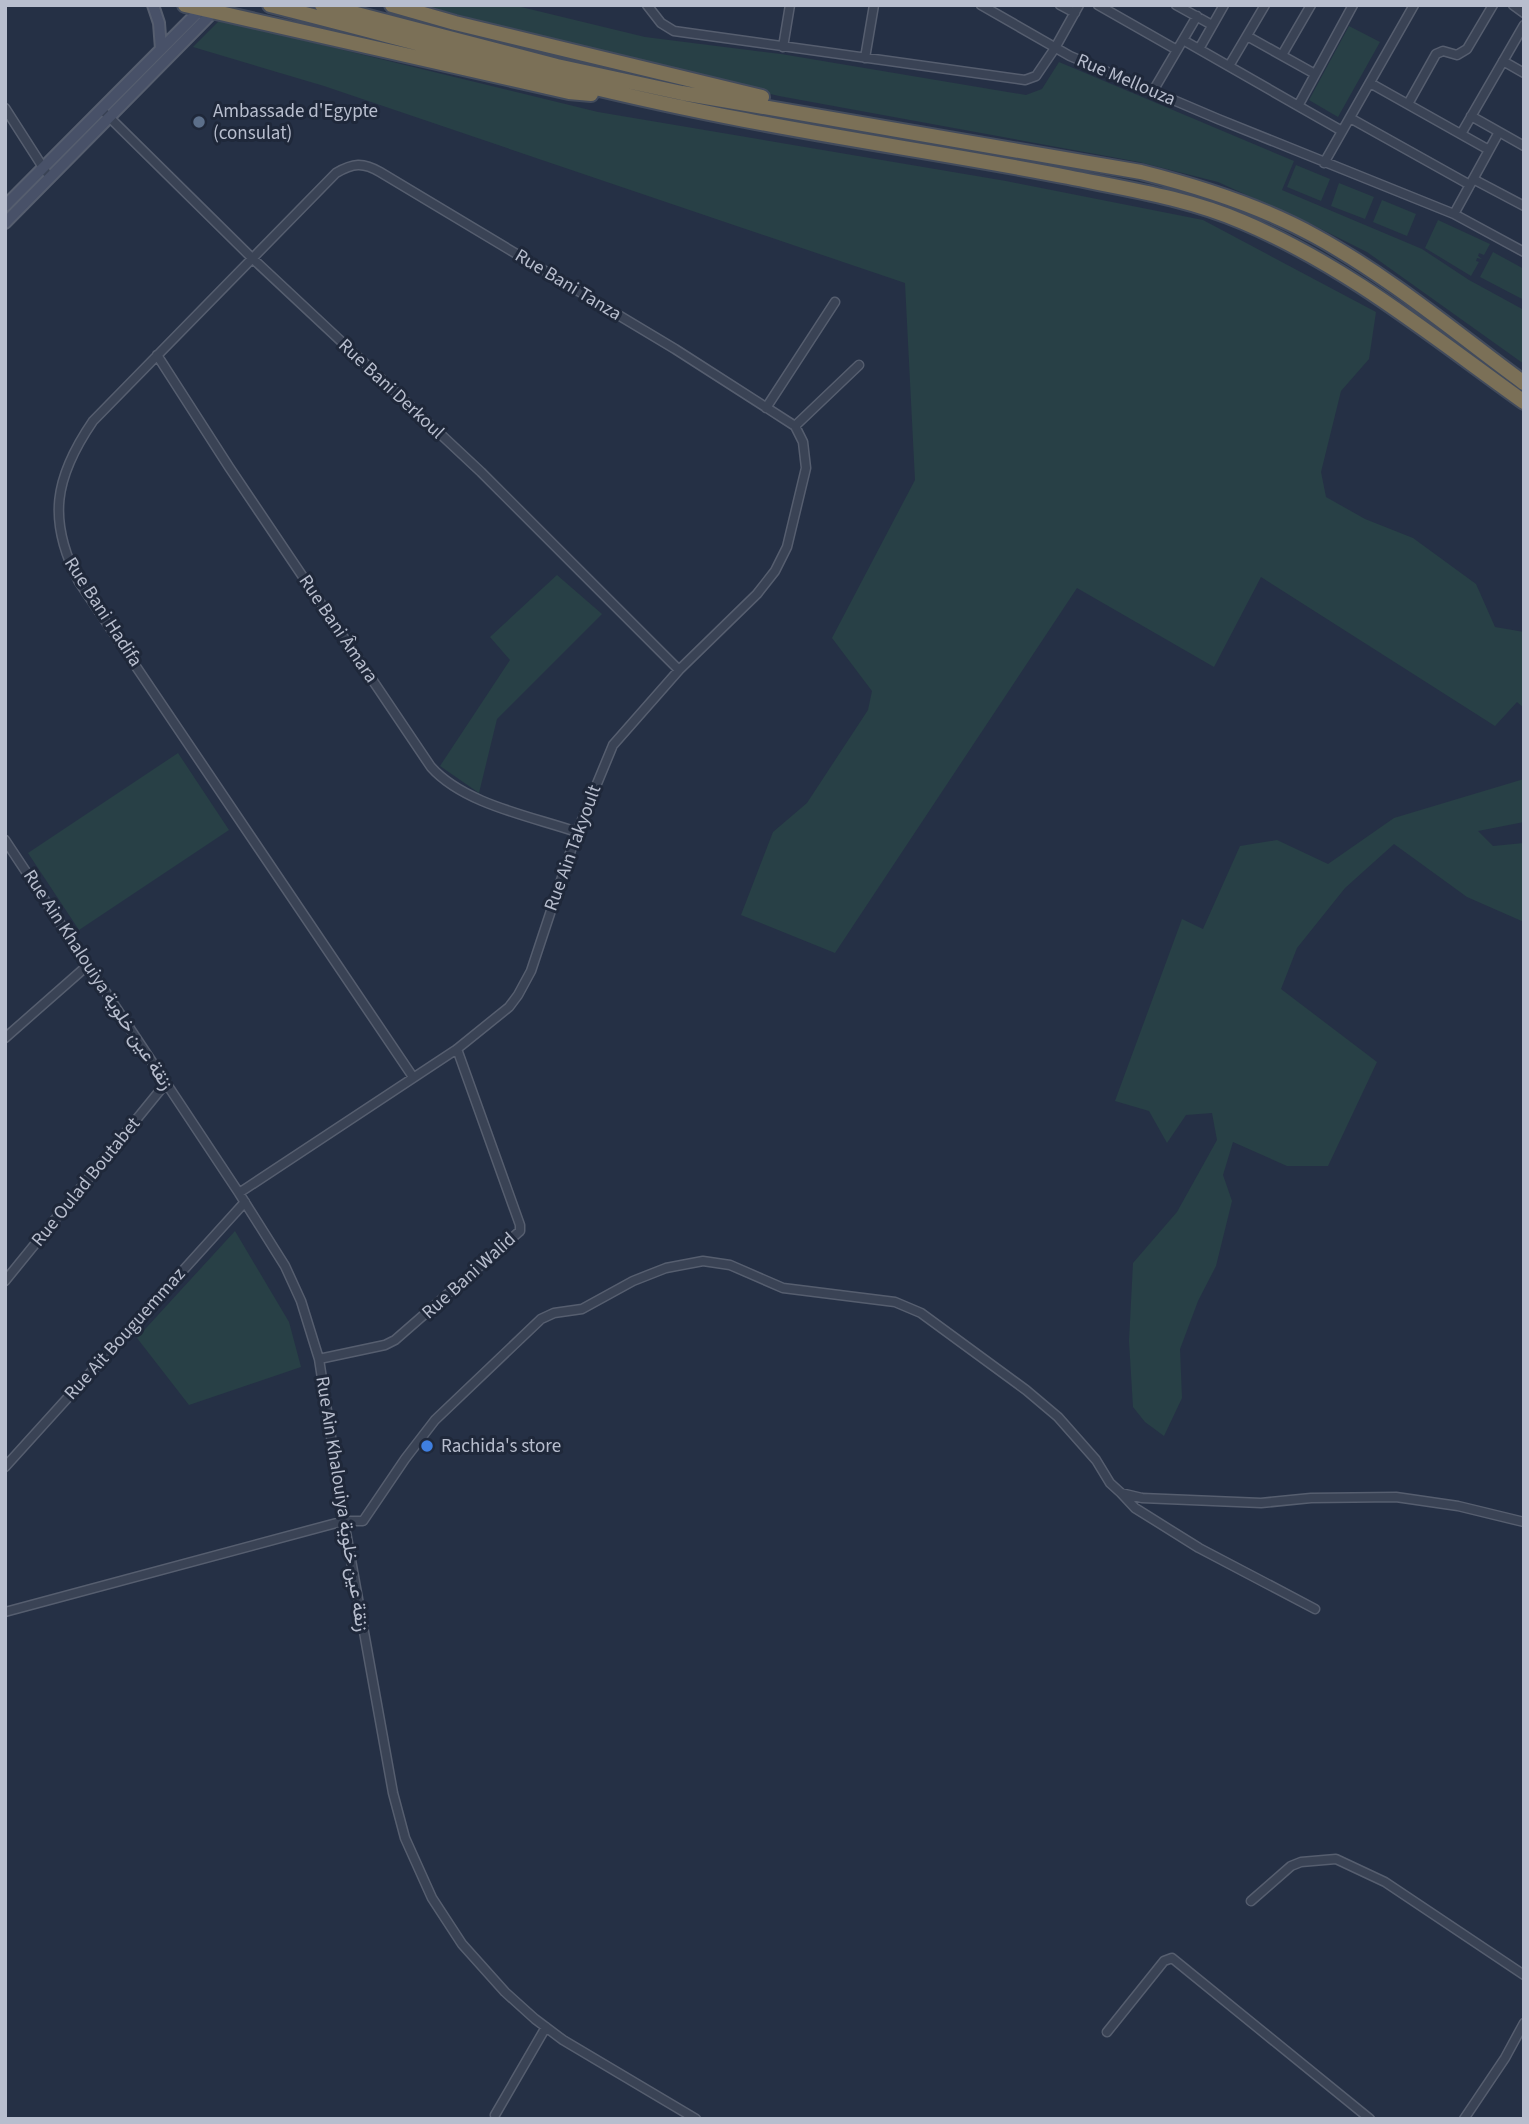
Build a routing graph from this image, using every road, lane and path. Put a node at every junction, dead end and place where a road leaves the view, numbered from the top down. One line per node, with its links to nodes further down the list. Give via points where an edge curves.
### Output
1 (153, 5): 30 (street)
2 (185, 5): 20 (highway)
3 (270, 5): 41 (highway)
4 (322, 5): 48 (highway, via 682,93)
5 (392, 5): 48 (highway, via 823,110)
6 (647, 5): 28 (street, Rue Mellouza, via 674,31)
7 (790, 5): 28 (street)
8 (874, 5): 34 (street)
9 (981, 5): 29 (street)
10 (1060, 5): 21 (street)
11 (1098, 5): 32 (street)
12 (1224, 5): 24 (street)
13 (1265, 5): 26 (street)
14 (1311, 5): 33 (street)
15 (1353, 5): 38 (street)
16 (1414, 5): 39 (street)
17 (1493, 5): 42 (street, via 1465,51 1436,54)
18 (1513, 5): 22 (street)
19 (1179, 6): 23 (street)
20 (211, 8): 30 (street); 41 (highway, via 569,92); 45 (street)
21 (1077, 9): 29 (street)
22 (1524, 13)
23 (1197, 16): 24 (street); 27 (street)
24 (1212, 25): 31 (street)
25 (1524, 25): 35 (street)
26 (1247, 36): 33 (street); 36 (street)
27 (1183, 40): 31 (street); 32 (street)
28 (783, 47): 34 (street, Rue Mellouza)
29 (1055, 48): 34 (street, Rue Mellouza, via 1036,76 1025,80); 40 (street, Rue Mellouza)
30 (161, 49): 45 (street)
31 (1199, 49): 36 (street)
32 (1177, 50): 40 (street)
33 (1282, 55): 38 (street)
34 (865, 58)
35 (1503, 61): 37 (street); 46 (street)
36 (1229, 66): 43 (street)
37 (1524, 73)
38 (1315, 75): 43 (street)
39 (1370, 83): 42 (street); 47 (street)
40 (1153, 91): 54 (street, Rue Mellouza)
41 (621, 94): 68 (highway, via 1141,191 1216,211 1345,274)
42 (1408, 104): 51 (street)
43 (1298, 106): 49 (street)
44 (5, 108): 55 (street)
45 (105, 113): 55 (street); 63 (street, Rue Bani Derkoul)
46 (1471, 116): 50 (street); 51 (street)
47 (1350, 118): 49 (street); 57 (street)
48 (857, 123): 67 (highway, via 1141,172 1244,203 1353,258)
49 (1342, 131): 54 (street)
50 (1499, 132): 52 (street); 53 (street)
51 (1461, 134): 53 (street)
52 (1524, 146)
53 (1489, 150): 57 (street)
54 (1324, 163): 60 (street, Rue Mellouza)
55 (46, 173): 58 (street); 61 (street)
56 (336, 173): 63 (street, Rue Bani Hadifa); 69 (street, Rue Bani Tanza, via 348,166 368,165)
57 (1472, 182): 59 (street); 60 (street)
58 (5, 206)
59 (1524, 206)
60 (1454, 215): 62 (street, Rue Mellouza)
61 (5, 223)
62 (1524, 251)
63 (252, 258): 65 (street, Rue Bani Hadifa); 71 (street, Rue Bani Derkoul, via 481,472)
64 (835, 302): 69 (street)
65 (157, 355): 72 (street, Rue Bani Âmara, via 437,773 468,796); 77 (street, Rue Bani Hadifa, via 93,421 68,463 59,510 66,556 79,582)
66 (859, 365): 70 (street)
67 (1524, 383)
68 (1524, 402)
69 (766, 408): 70 (street, Rue Bani Tanza)
70 (795, 426): 71 (street, Rue Ain Takyoult, via 803,442 806,468 787,547 757,594)
71 (679, 670): 72 (street, Rue Ain Takyoult, via 613,745)
72 (577, 832): 76 (street, Rue Ain Takyoult, via 531,971 518,995)
73 (5, 840): 74 (street, Rue Ain Khalouiya زنقة عين خلوية)
74 (88, 965): 75 (street); 78 (street, Rue Ain Khalouiya زنقة عين خلوية)
75 (5, 1038)
76 (457, 1049): 77 (street, Rue Ain Takyoult); 82 (street, Rue Bani Walid, via 520,1225 519,1233 396,1340)
77 (413, 1077): 79 (street, Rue Ain Takyoult)
78 (166, 1083): 79 (street, Rue Ain Khalouiya زنقة عين خلوية); 81 (street, Rue Oulad Boutabet)
79 (239, 1193): 80 (street, Rue Ain Khalouiya زنقة عين خلوية)
80 (245, 1202): 82 (street, Rue Ain Khalouiya زنقة عين خلوية, via 296,1289); 83 (street, Rue Ait Bouguemmaz)
81 (5, 1280)
82 (319, 1359): 85 (street, Rue Ain Khalouiya زنقة عين خلوية)
83 (5, 1467)
84 (1122, 1493): 85 (street, via 1058,1417 920,1313 895,1302 791,1289 730,1265 704,1262 656,1271 582,1309 554,1312 541,1320 435,1420 363,1521); 86 (street, via 1142,1498 1261,1503 1396,1497); 87 (street, via 1135,1508 1199,1548)
85 (344, 1521): 88 (street); 92 (street, Rue Ain Khalouiya زنقة عين خلوية, via 405,1838 432,1898 462,1944 505,1992)
86 (1524, 1522)
87 (1315, 1609)
88 (5, 1612)
89 (1251, 1902): 90 (street, via 1290,1866 1336,1858 1385,1882)
90 (1524, 1975)
91 (1524, 2023): 97 (street)
92 (546, 2027): 94 (street); 95 (street, Rue Ain Khalouiya زنقة عين خلوية)
93 (1107, 2032): 96 (street, via 1171,1958)
94 (495, 2115)
95 (696, 2119)
96 (1370, 2119)
97 (1464, 2119)

